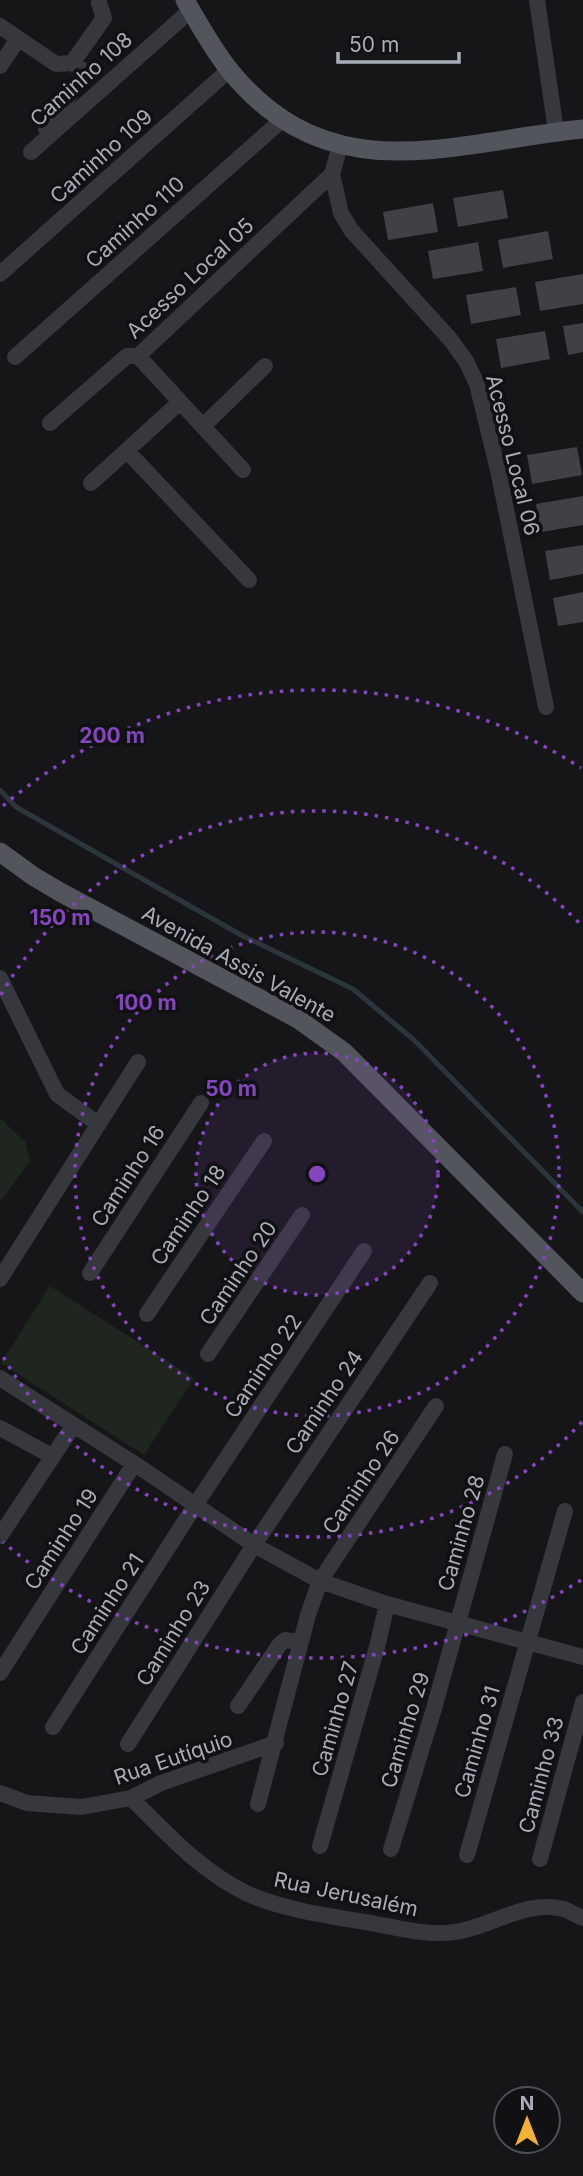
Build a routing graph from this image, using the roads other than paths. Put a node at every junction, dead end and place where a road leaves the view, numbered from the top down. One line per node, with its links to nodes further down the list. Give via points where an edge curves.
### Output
1 (537, 0): 11 (street)
2 (98, 1): 6 (street, via 103,18)
3 (188, 5): 6 (street, Caminho 108, via 30,152 82,77 82,70); 8 (main road)
4 (0, 26): 5 (street)
5 (18, 39): 6 (street, via 56,64); 7 (street)
6 (72, 63)
7 (0, 66)
8 (229, 70): 9 (main road); 14 (street, Caminho 109)
9 (283, 119): 12 (main road); 16 (street, Caminho 110)
10 (583, 129): 11 (main road)
11 (556, 131): 12 (main road, via 434,150 370,151)
12 (340, 146): 13 (street)
13 (332, 174): 15 (street, Acesso Local 05); 25 (street, Acesso Local 06, via 341,213 351,230 450,339 477,384)
14 (0, 274)
15 (138, 356): 18 (street); 19 (street, Acesso Local 05, via 127,356)
16 (15, 357)
17 (265, 366): 20 (street)
18 (180, 402): 20 (street); 21 (street)
19 (50, 423)
20 (202, 426): 22 (street)
21 (127, 451): 23 (street); 24 (street)
22 (243, 470)
23 (91, 484)
24 (249, 580)
25 (546, 707)
26 (0, 852): 37 (main road, Avenida Assis Valente, via 60,892 298,1019 344,1052)
27 (0, 978): 30 (street, via 57,1094)
28 (138, 1062): 30 (street)
29 (201, 1103): 34 (street, Caminho 16)
30 (98, 1124): 35 (street)
31 (264, 1141): 38 (street, Caminho 18)
32 (302, 1214): 39 (street, Caminho 20)
33 (364, 1251): 47 (street, Caminho 22)
34 (90, 1273)
35 (0, 1279)
36 (430, 1283): 51 (street, Caminho 24)
37 (583, 1293)
38 (147, 1314)
39 (208, 1354)
40 (0, 1378): 42 (street)
41 (436, 1406): 52 (street, Caminho 26)
42 (73, 1426): 45 (street); 46 (street)
43 (0, 1428): 45 (street)
44 (505, 1454): 54 (street, Caminho 28)
45 (52, 1456): 49 (street)
46 (134, 1464): 47 (street); 58 (street, Caminho 19)
47 (196, 1504): 51 (street); 61 (street, Caminho 21)
48 (565, 1511): 56 (street, Caminho 31)
49 (6, 1514): 50 (street)
50 (0, 1536)
51 (254, 1545): 52 (street); 63 (street, Caminho 23)
52 (320, 1581): 53 (street); 55 (street, Caminho 26)
53 (387, 1604): 54 (street); 67 (street, Caminho 27)
54 (458, 1622): 56 (street); 68 (street, Caminho 29)
55 (301, 1642): 60 (street, via 285,1640 280,1644); 62 (street, Caminho 26)
56 (528, 1642): 57 (street); 69 (street, Caminho 31)
57 (583, 1657)
58 (0, 1672)
59 (583, 1702): 70 (street, Caminho 33)
60 (239, 1706)
61 (53, 1727)
62 (275, 1743): 65 (street, Rua Eutíquio); 66 (street, Caminho 26)
63 (128, 1744)
64 (0, 1793): 65 (street, Rua Eutíquio, via 27,1803 81,1807)
65 (131, 1798): 71 (street, Rua Jerusalém, via 223,1880 248,1894 303,1910 437,1934 473,1928 537,1907 565,1909)
66 (258, 1804)
67 (320, 1846)
68 (391, 1849)
69 (467, 1855)
70 (540, 1859)
71 (583, 1919)

